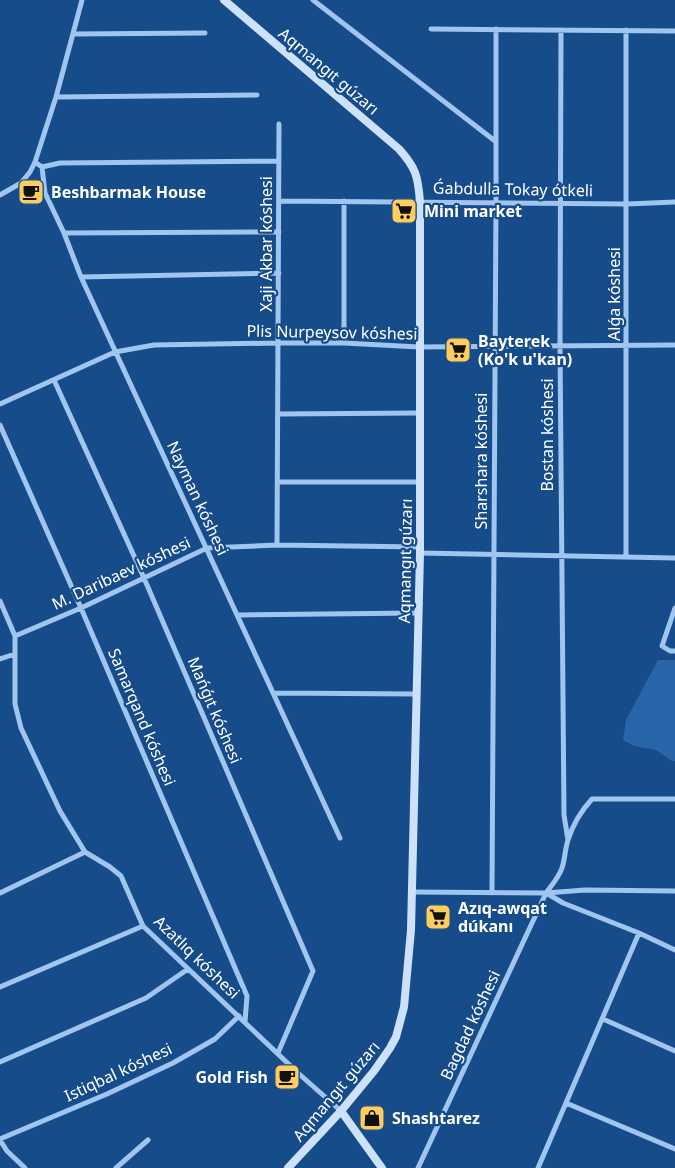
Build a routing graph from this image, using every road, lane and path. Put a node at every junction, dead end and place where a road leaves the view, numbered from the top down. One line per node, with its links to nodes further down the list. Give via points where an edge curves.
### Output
1 (82, 0): 10 (street)
2 (224, 0): 21 (street, Aqmangıt gúzarı, via 399,149 419,179)
3 (314, 0): 14 (street)
4 (431, 29): 5 (street)
5 (495, 29): 6 (street); 14 (street, Sharshara kóshesi)
6 (561, 30): 7 (street); 24 (street, Bostan kóshesi)
7 (627, 30): 8 (street); 25 (street, Alǵa kóshesi)
8 (675, 31)
9 (205, 33): 10 (street)
10 (73, 34): 12 (street)
11 (257, 95): 12 (street)
12 (56, 97): 16 (street)
13 (279, 124): 15 (street, Xaji Akbar kóshesi)
14 (495, 141): 22 (street, Sharshara kóshesi)
15 (279, 161): 17 (street, via 60,163); 19 (street, Xaji Akbar kóshesi)
16 (36, 162): 17 (street); 18 (street, via 21,183)
17 (42, 167): 27 (street, Nayman kóshesi, via 45,193)
18 (0, 195)
19 (279, 201): 20 (street, Ǵabdulla Tokay ótkeli); 26 (street, Xaji Akbar kóshesi)
20 (344, 201): 21 (street, Ǵabdulla Tokay ótkeli); 31 (street)
21 (420, 202): 22 (street, Ǵabdulla Tokay ótkeli); 36 (street, Aqmangıt gúzarı)
22 (496, 202): 24 (street, Ǵabdulla Tokay ótkeli); 34 (street, Sharshara kóshesi)
23 (675, 202): 25 (street, Ǵabdulla Tokay ótkeli)
24 (561, 203): 25 (street, Ǵabdulla Tokay ótkeli); 35 (street, Bostan kóshesi)
25 (627, 204): 32 (street, Alǵa kóshesi)
26 (279, 232): 27 (street); 28 (street, Xaji Akbar kóshesi)
27 (64, 233): 29 (street, Nayman kóshesi)
28 (279, 273): 29 (street); 30 (street, Xaji Akbar kóshesi)
29 (81, 277): 37 (street, Nayman kóshesi)
30 (279, 343): 31 (street, Plis Nurpeysov kóshesi); 37 (street, Plis Nurpeysov kóshesi, via 154,345); 41 (street, Xaji Akbar kóshesi)
31 (344, 343): 36 (street, Plis Nurpeysov kóshesi)
32 (627, 345): 33 (street, Plis Nurpeysov kóshesi); 35 (street, Plis Nurpeysov kóshesi); 50 (street, Alǵa kóshesi)
33 (675, 345)
34 (495, 346): 35 (street, Plis Nurpeysov kóshesi); 36 (street, Plis Nurpeysov kóshesi); 48 (street, Sharshara kóshesi)
35 (560, 346): 49 (street, Bostan kóshesi)
36 (419, 347): 40 (street, Aqmangıt gúzarı)
37 (115, 352): 38 (street, Plis Nurpeysov kóshesi); 46 (street, Nayman kóshesi)
38 (54, 380): 39 (street, Plis Nurpeysov kóshesi); 52 (street, Mańǵıt kóshesi)
39 (0, 404)
40 (419, 413): 41 (street); 44 (street, Aqmangıt gúzarı)
41 (279, 414): 43 (street, Xaji Akbar kóshesi)
42 (0, 425): 54 (street, Samarqand kóshesi)
43 (278, 482): 44 (street); 45 (street, Xaji Akbar kóshesi)
44 (420, 482): 47 (street, Aqmangıt gúzarı)
45 (277, 545): 46 (street, M. Daribaev kóshesi); 47 (street, M. Daribaev kóshesi)
46 (207, 548): 52 (street, M. Daribaev kóshesi); 57 (street, Nayman kóshesi)
47 (420, 550): 48 (street, M. Daribaev kóshesi); 56 (street, Aqmangıt gúzarı)
48 (494, 554): 49 (street, M. Daribaev kóshesi); 71 (street, Sharshara kóshesi)
49 (561, 556): 50 (street, M. Daribaev kóshesi); 66 (street, Bostan kóshesi, via 564,815)
50 (626, 557): 51 (street, M. Daribaev kóshesi)
51 (675, 558)
52 (144, 578): 54 (street, M. Daribaev kóshesi); 82 (street, Mańǵıt kóshesi, via 313,971)
53 (0, 601): 58 (street, Azatlıq kóshesi)
54 (81, 608): 58 (street, M. Daribaev kóshesi); 80 (street, Samarqand kóshesi, via 247,996)
55 (675, 608): 59 (street, via 662,646)
56 (418, 613): 57 (street); 63 (street, Aqmangıt gúzarı)
57 (237, 615): 62 (street, Nayman kóshesi)
58 (15, 636): 60 (street, Azatlıq kóshesi)
59 (675, 651)
60 (15, 654): 61 (street); 67 (street, Azatlıq kóshesi, via 15,704 21,728 60,811)
61 (0, 660)
62 (274, 693): 63 (street); 65 (street, Nayman kóshesi)
63 (416, 694): 69 (street, Aqmangıt gúzarı)
64 (675, 799): 66 (street, via 592,799 577,818)
65 (340, 838)
66 (568, 840): 72 (street, Bagdad kóshesi, via 561,870)
67 (86, 852): 70 (street); 73 (street, Azatlıq kóshesi, via 121,876)
68 (675, 891): 72 (street)
69 (412, 892): 71 (street); 85 (street, Aqmangıt gúzarı, via 400,1024 390,1048)
70 (0, 893)
71 (492, 893): 72 (street)
72 (546, 893): 74 (street); 93 (street, Bagdad kóshesi)
73 (143, 926): 76 (street, Azatlıq kóshesi); 77 (street)
74 (639, 933): 75 (street); 79 (street)
75 (675, 950)
76 (188, 969): 78 (street, Azatlıq kóshesi); 83 (street, via 146,998)
77 (0, 987)
78 (239, 1016): 80 (street, Azatlıq kóshesi); 86 (street, Istiqbal kóshesi, via 215,1039 173,1063)
79 (603, 1019): 81 (street); 84 (street)
80 (245, 1022): 82 (street, Azatlıq kóshesi)
81 (675, 1051)
82 (278, 1053): 85 (street, Azatlıq kóshesi)
83 (0, 1062)
84 (566, 1103): 88 (street); 94 (street)
85 (341, 1112): 91 (street, Aqmangıt gúzarı); 92 (street)
86 (0, 1139): 89 (street)
87 (148, 1140): 90 (street)
88 (675, 1149)
89 (25, 1168)
90 (116, 1168)
91 (288, 1168)
92 (382, 1168)
93 (418, 1168)
94 (538, 1168)

